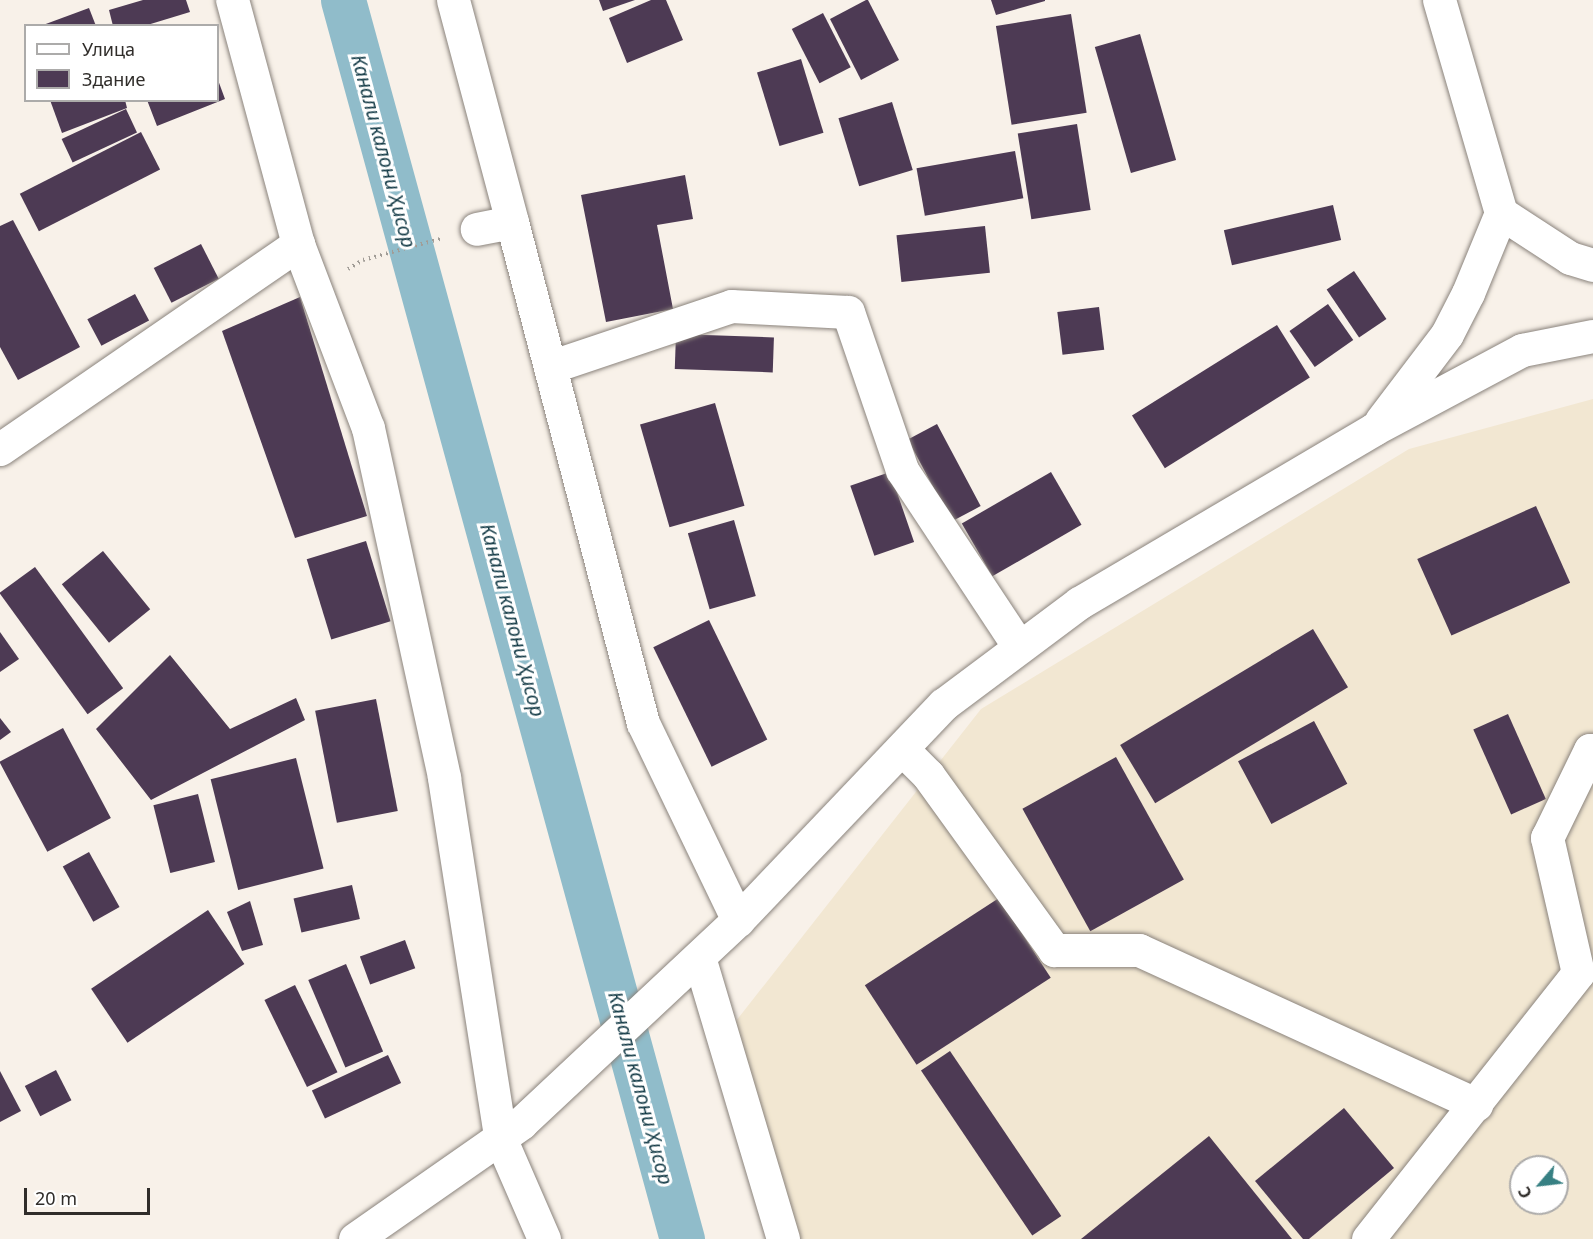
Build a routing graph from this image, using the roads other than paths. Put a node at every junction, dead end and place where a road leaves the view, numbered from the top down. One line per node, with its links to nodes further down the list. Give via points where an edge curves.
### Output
1 (232, 0): 7 (street)
2 (453, 0): 5 (street)
3 (1439, 0): 4 (street)
4 (1501, 213): 8 (street, via 1570,258); 11 (street, via 1447,334)
5 (512, 222): 6 (street); 10 (street)
6 (477, 229)
7 (298, 244): 12 (street); 19 (street, via 369,428 444,778)
8 (1593, 266)
9 (1593, 336): 11 (street, via 1522,350)
10 (550, 367): 13 (street, via 731,306 848,312 902,470); 16 (street, via 643,723)
11 (1374, 429): 13 (street, via 1079,603)
12 (0, 449)
13 (1019, 648): 14 (street, via 944,704)
14 (902, 749): 16 (street); 18 (street, via 928,775 1054,950 1139,950)
15 (1593, 750): 18 (street, via 1547,838 1578,973)
16 (738, 920): 17 (street)
17 (696, 960): 19 (street); 22 (street)
18 (1476, 1104): 23 (street)
19 (511, 1131): 20 (street); 21 (street)
20 (355, 1239)
21 (544, 1239)
22 (783, 1239)
23 (1368, 1239)

